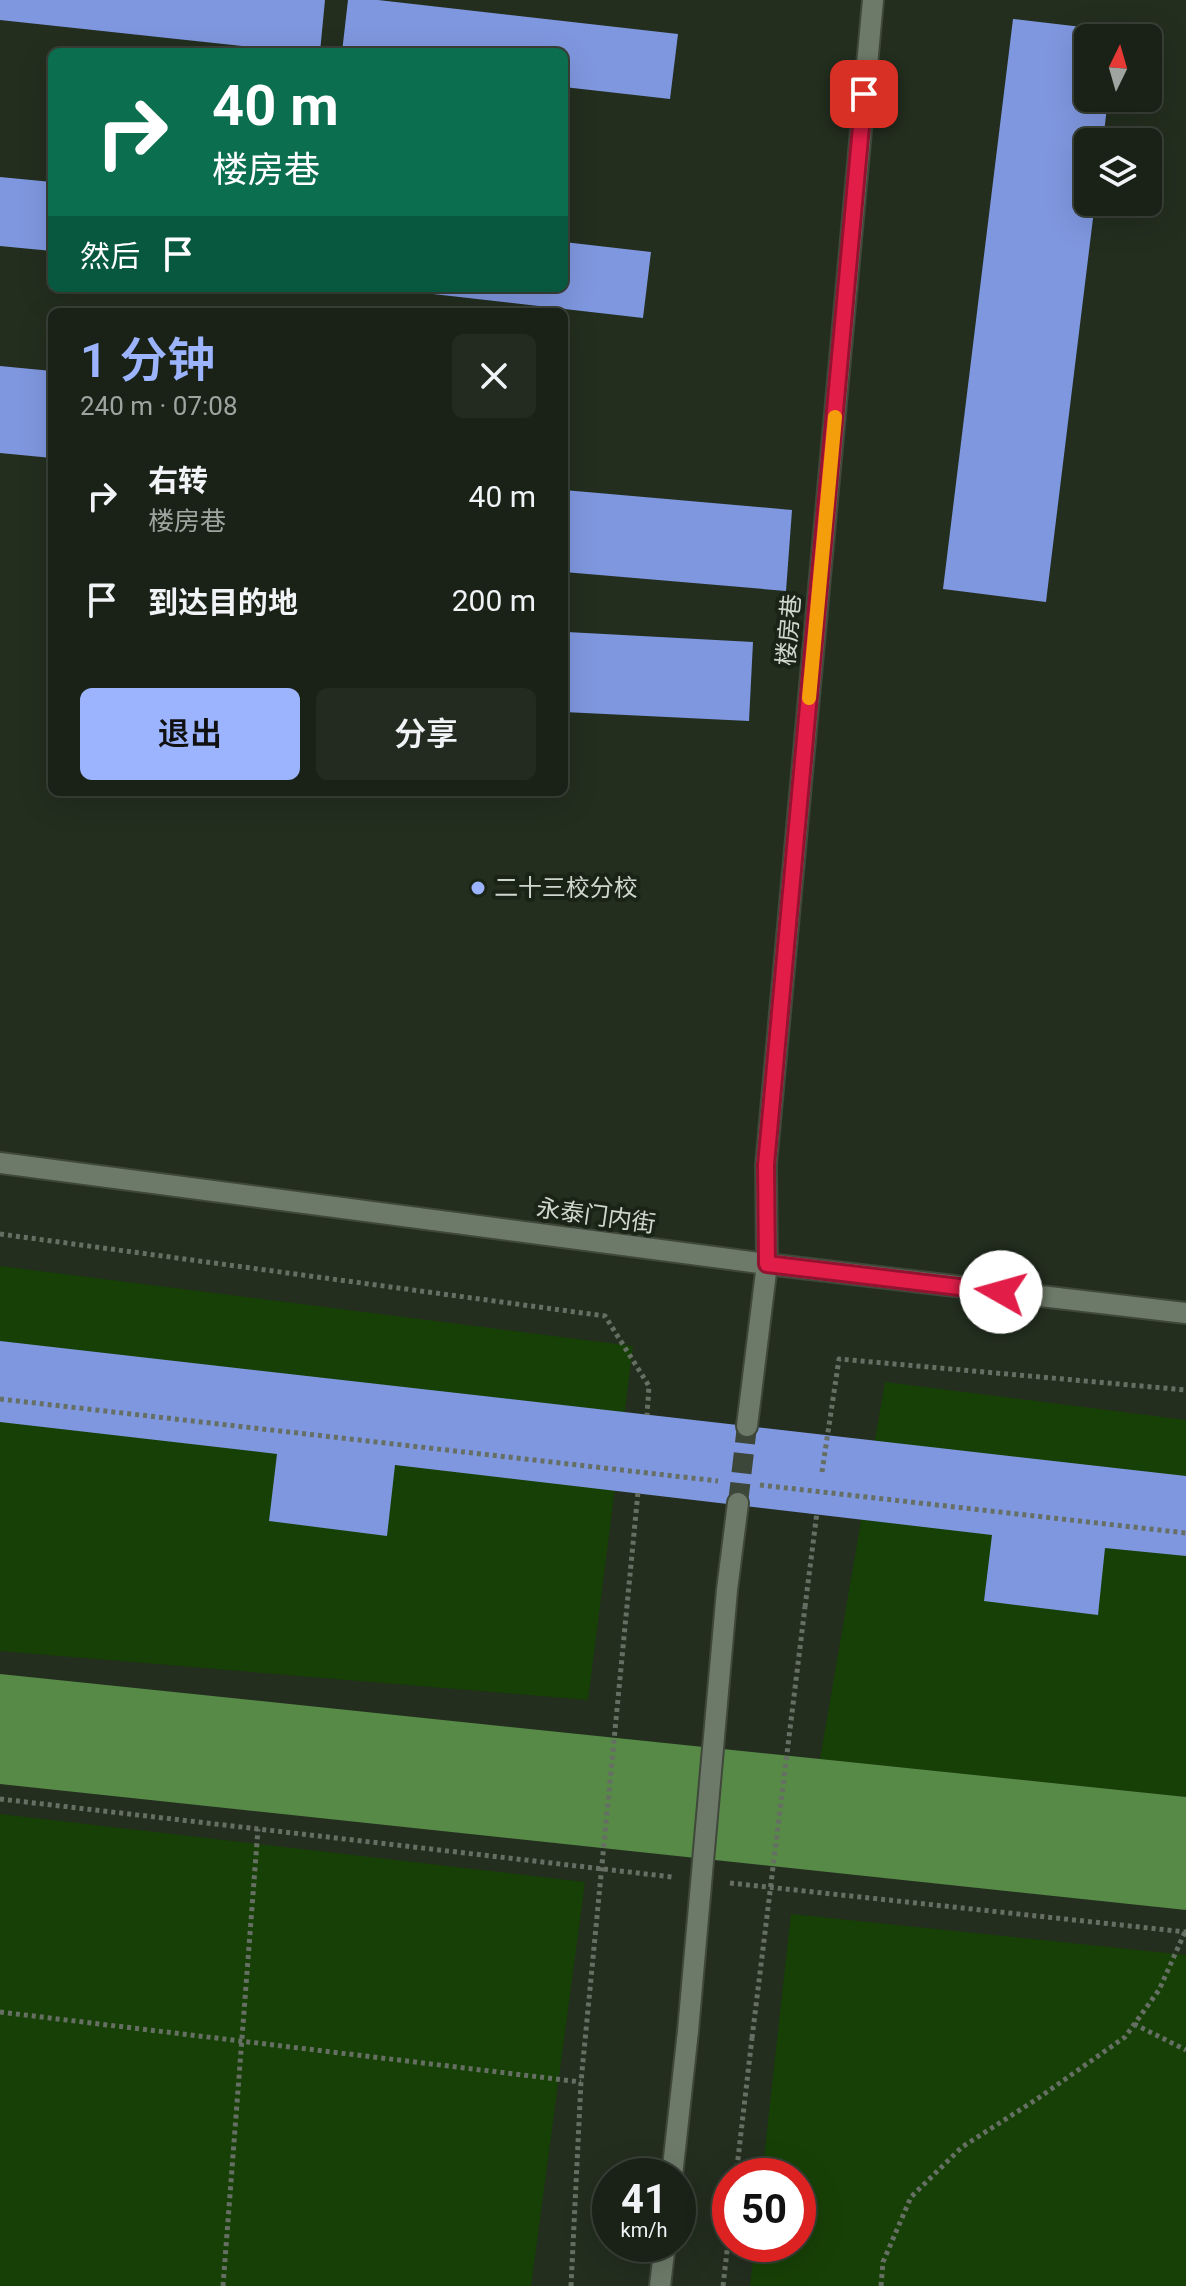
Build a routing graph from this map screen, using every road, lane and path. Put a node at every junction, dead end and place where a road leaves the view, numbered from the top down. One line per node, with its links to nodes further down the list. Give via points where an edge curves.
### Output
1 (873, 0): 4 (main road, 楼房巷, via 766,1165)
2 (0, 1163): 4 (main road, 永泰门内街)
3 (0, 1234): 8 (path, via 605,1316 649,1386)
4 (767, 1264): 5 (main road, 永泰门内街); 9 (main road, 楼房巷)
5 (1186, 1313)
6 (1186, 1390): 10 (path, via 839,1359)
7 (0, 1399): 11 (path)
8 (647, 1415)
9 (747, 1426)
10 (822, 1472)
11 (727, 1482)
12 (759, 1485): 16 (path)
13 (638, 1492): 19 (path)
14 (738, 1503): 28 (main road, bridge)
15 (817, 1512): 29 (path, bridge)
16 (1186, 1533)
17 (0, 1799): 18 (path)
18 (258, 1829): 19 (path); 25 (path)
19 (600, 1869): 20 (path); 27 (path)
20 (677, 1877)
21 (724, 1882): 22 (path)
22 (1186, 1932): 24 (path, via 1159,1990)
23 (0, 2012): 25 (path)
24 (1134, 2024): 26 (path); 36 (path, via 1113,2046 962,2147 911,2197 883,2262)
25 (240, 2041): 27 (path); 32 (path)
26 (1186, 2050)
27 (581, 2082): 33 (path)
28 (674, 2158)
29 (738, 2158)
30 (663, 2262): 34 (main road)
31 (726, 2262): 35 (path)
32 (223, 2286)
33 (571, 2286)
34 (660, 2286)
35 (723, 2286)
36 (881, 2286)

